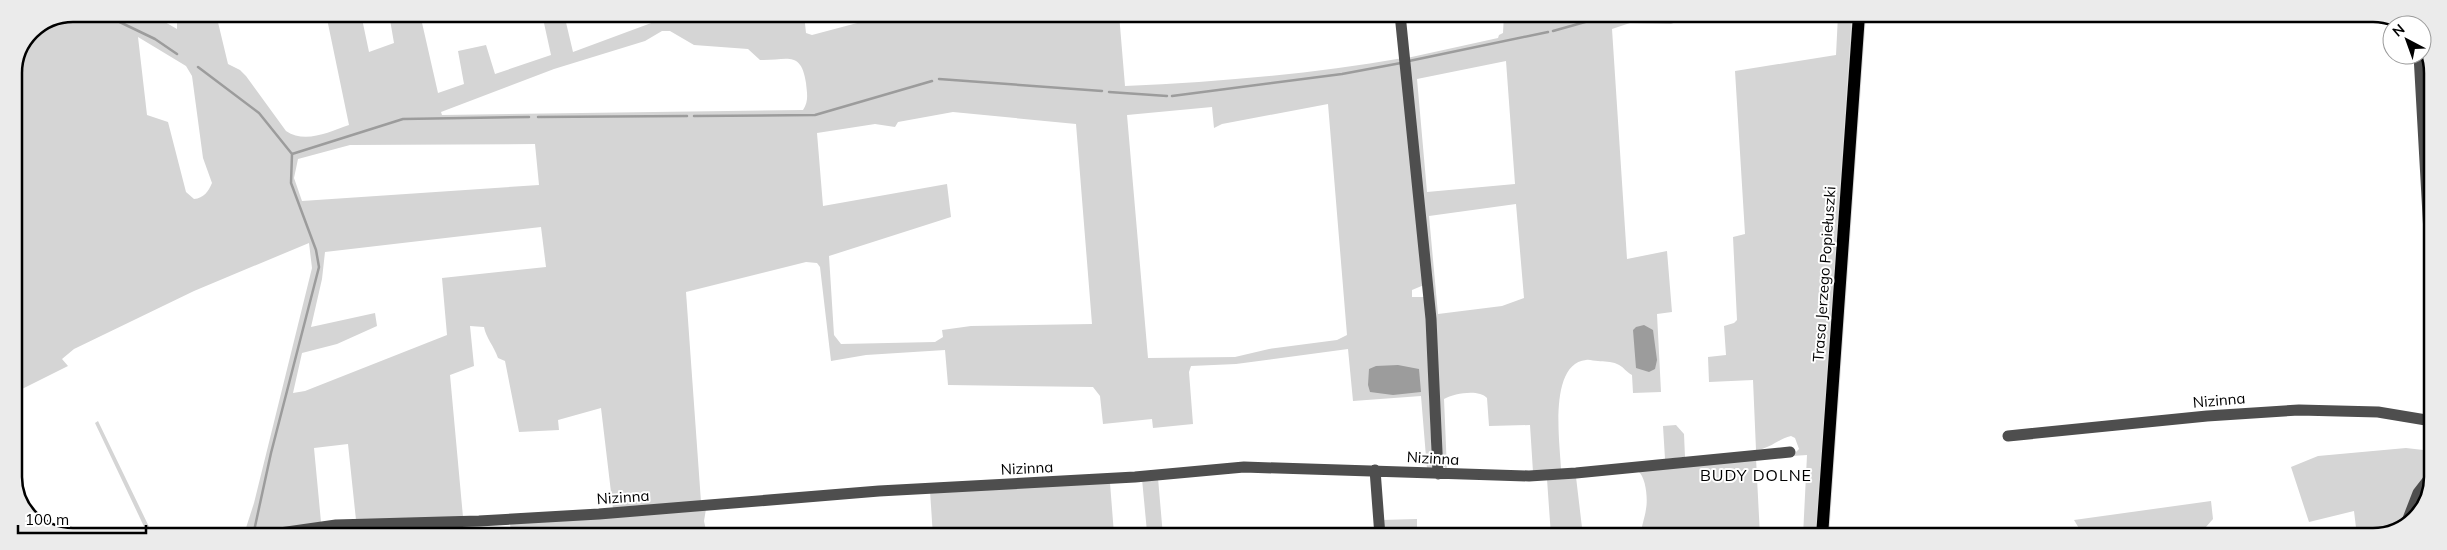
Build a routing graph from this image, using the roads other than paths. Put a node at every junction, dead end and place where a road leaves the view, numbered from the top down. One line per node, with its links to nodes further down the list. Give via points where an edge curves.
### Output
1 (1401, 23): 9 (street, via 1430,300)
2 (1858, 23): 14 (main road, Trasa Jerzego Popiełuszki)
3 (2420, 65): 4 (street)
4 (2424, 138)
5 (2424, 419): 6 (street, Nizinna, via 2378,412 2299,410)
6 (2008, 436)
7 (1790, 452): 9 (street, Nizinna, via 1549,475)
8 (1375, 470): 9 (street, Nizinna); 12 (street, Nizinna, via 1244,466 1135,477 879,491 608,513); 13 (street)
9 (1438, 474)
10 (2424, 485): 11 (street)
11 (2411, 511)
12 (315, 528)
13 (1379, 528)
14 (1823, 528)

